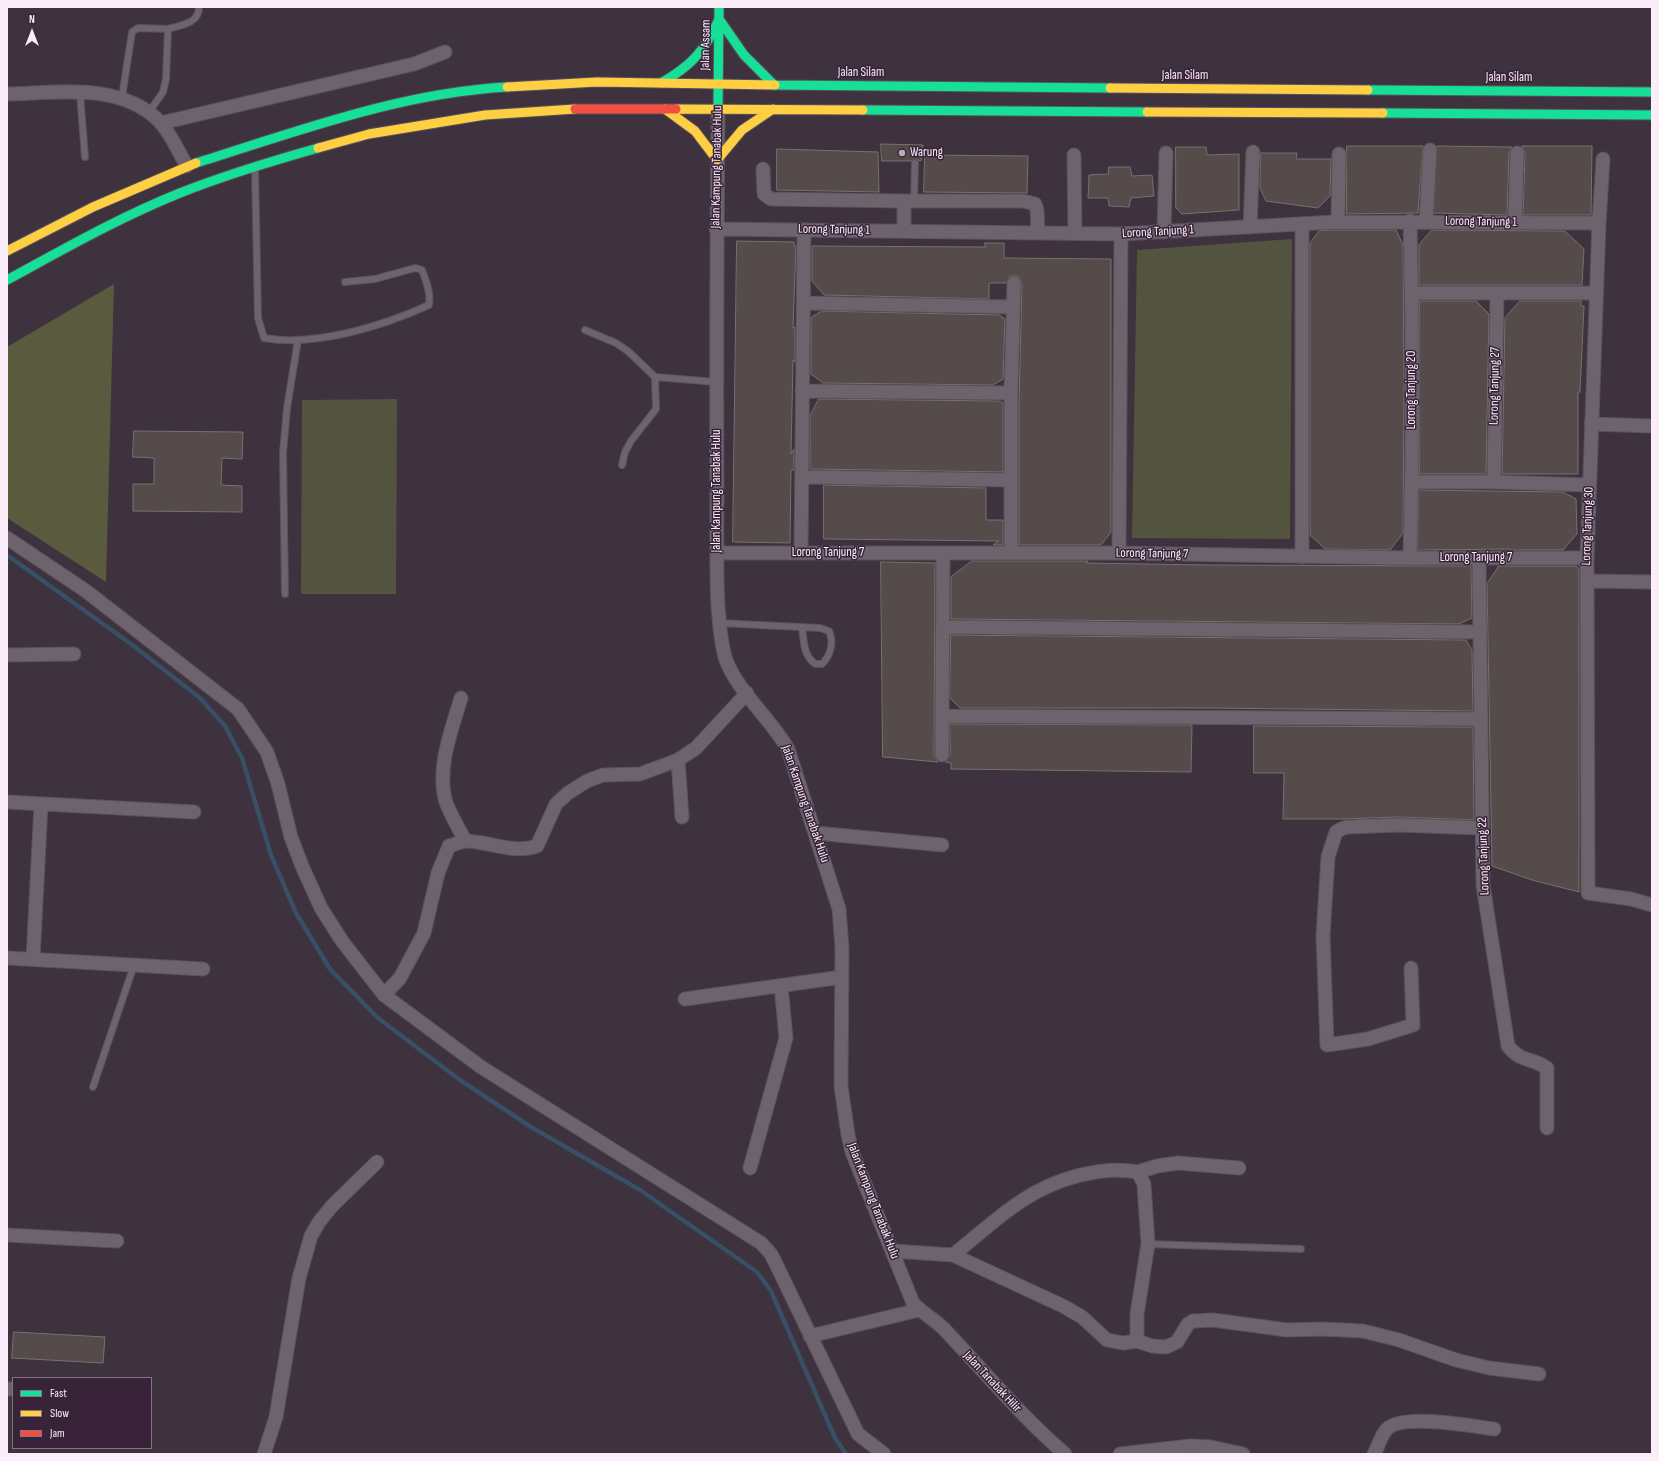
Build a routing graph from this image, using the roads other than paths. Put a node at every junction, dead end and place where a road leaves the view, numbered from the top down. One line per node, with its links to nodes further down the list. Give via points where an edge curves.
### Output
1 (199, 7): 4 (lane, via 199,13 194,21)
2 (719, 7): 3 (main road, Jalan Assam)
3 (719, 19): 6 (main road, via 702,53 678,74); 7 (main road, Jalan Assam); 8 (main road, via 744,56)
4 (168, 30): 12 (lane, via 138,28 132,32); 16 (lane, via 163,92)
5 (445, 52): 18 (street, via 414,64)
6 (661, 83): 7 (main road, Jalan Silam); 29 (main road, Jalan Silam, via 597,82 476,89 364,110)
7 (718, 84): 8 (main road, Jalan Silam); 14 (main road, Jalan Kampung Tanabak Hulu)
8 (774, 85): 9 (main road, Jalan Silam)
9 (1652, 92)
10 (80, 93): 11 (street); 12 (street, via 107,94); 25 (lane)
11 (7, 94)
12 (122, 98): 16 (street)
13 (665, 109): 14 (main road); 27 (main road, via 696,131); 30 (main road, via 599,108 485,115 369,134)
14 (718, 109): 15 (main road); 27 (street, Jalan Kampung Tanabak Hulu)
15 (773, 109): 17 (main road); 27 (main road, via 734,136)
16 (148, 112): 18 (street)
17 (1652, 115)
18 (160, 123): 29 (street)
19 (1430, 150): 34 (street)
20 (1253, 152): 39 (street)
21 (1166, 153): 43 (street)
22 (1339, 154): 35 (street)
23 (1516, 154): 36 (street)
24 (1074, 155): 45 (street)
25 (84, 157)
26 (1603, 159): 37 (street, Lorong Tanjung 30)
27 (717, 160): 40 (street, Jalan Kampung Tanabak Hulu)
28 (914, 163): 32 (lane)
29 (187, 166): 47 (main road, Jalan Silam, via 93,207)
30 (255, 166): 48 (main road, via 180,193 100,229); 57 (lane, via 258,318 264,338 279,341)
31 (763, 169): 32 (street, via 764,194 771,199)
32 (909, 201): 42 (street); 44 (street, via 1023,201 1035,204)
33 (1410, 221): 34 (street, Lorong Tanjung 1); 35 (street, Lorong Tanjung 1); 52 (street, Lorong Tanjung 20)
34 (1426, 221): 36 (street, Lorong Tanjung 1)
35 (1338, 222): 38 (street, Lorong Tanjung 1)
36 (1515, 222): 37 (street, Lorong Tanjung 1)
37 (1599, 223): 51 (street, Lorong Tanjung 30)
38 (1302, 224): 39 (street, Lorong Tanjung 1); 76 (street)
39 (1250, 227): 43 (street, Lorong Tanjung 1)
40 (716, 229): 41 (street, Lorong Tanjung 1); 59 (street, Jalan Kampung Tanabak Hulu)
41 (804, 230): 42 (street, Lorong Tanjung 1); 54 (street)
42 (904, 231): 44 (street, Lorong Tanjung 1)
43 (1164, 232): 46 (street, Lorong Tanjung 1)
44 (1038, 233): 45 (street, Lorong Tanjung 1)
45 (1075, 233): 46 (street, Lorong Tanjung 1)
46 (1121, 234): 75 (street)
47 (7, 251)
48 (7, 280)
49 (345, 282): 57 (lane, via 375,279 415,268 422,270 425,276 429,304 391,321 355,332)
50 (1014, 283): 55 (street)
51 (1596, 292): 53 (street); 62 (street, Lorong Tanjung 30)
52 (1412, 293): 53 (street); 67 (street, Lorong Tanjung 20)
53 (1498, 293): 68 (street, Lorong Tanjung 27)
54 (804, 303): 55 (street); 60 (street)
55 (1013, 307): 61 (street)
56 (585, 330): 58 (lane, via 616,343)
57 (298, 340): 82 (lane, via 287,408 283,454)
58 (656, 377): 59 (lane); 64 (lane, via 656,409 631,441)
59 (716, 382): 71 (street, Jalan Kampung Tanabak Hulu)
60 (802, 391): 61 (street); 65 (street)
61 (1011, 392): 66 (street)
62 (1591, 424): 63 (street); 69 (street, Lorong Tanjung 30)
63 (1652, 426)
64 (622, 465)
65 (802, 477): 66 (street); 72 (street)
66 (1011, 480): 73 (street)
67 (1412, 482): 68 (street); 77 (street, Lorong Tanjung 20)
68 (1494, 482): 69 (street)
69 (1589, 485): 79 (street, Lorong Tanjung 30)
70 (7, 538): 111 (street, via 86,591 238,709 267,752 291,837 321,908 342,941)
71 (717, 553): 72 (street, Lorong Tanjung 7); 83 (street, Jalan Kampung Tanabak Hulu)
72 (801, 553): 74 (street, Lorong Tanjung 7)
73 (1011, 553): 74 (street, Lorong Tanjung 7); 75 (street, Lorong Tanjung 7)
74 (943, 554): 85 (street)
75 (1119, 554): 76 (street, Lorong Tanjung 7)
76 (1302, 557): 77 (street, Lorong Tanjung 7)
77 (1410, 558): 78 (street, Lorong Tanjung 7)
78 (1479, 558): 79 (street, Lorong Tanjung 7); 86 (street, Lorong Tanjung 22)
79 (1587, 558): 80 (street, Lorong Tanjung 30)
80 (1587, 581): 81 (street); 103 (street, Lorong Tanjung 30, via 1588,893 1631,899)
81 (1652, 582)
82 (285, 594)
83 (719, 623): 84 (lane); 89 (street, Jalan Kampung Tanabak Hulu, via 726,659)
84 (802, 627): 84 (lane, via 829,631 832,645 828,659 822,664 815,664 805,650)
85 (943, 628): 86 (street); 91 (street)
86 (1480, 632): 92 (street, Lorong Tanjung 22)
87 (74, 654): 88 (street)
88 (7, 655)
89 (747, 693): 94 (street, via 696,748); 100 (street, Jalan Kampung Tanabak Hulu, via 788,749)
90 (461, 698): 101 (street, via 447,749 442,782 446,801)
91 (942, 716): 92 (street); 93 (street)
92 (1481, 719): 99 (street, Lorong Tanjung 22)
93 (942, 755)
94 (678, 760): 98 (street); 101 (street, via 640,774 603,775 586,781 556,804 537,846 530,849)
95 (7, 802): 96 (street)
96 (41, 805): 97 (street); 105 (street)
97 (194, 812)
98 (682, 816)
99 (1482, 828): 107 (street, via 1398,825 1347,827 1336,832 1329,853 1323,936 1327,1045 1368,1039 1413,1025); 114 (street, Lorong Tanjung 22, via 1483,882 1508,1046 1515,1055 1547,1068)
100 (816, 833): 102 (street); 109 (street, Jalan Kampung Tanabak Hulu, via 839,909)
101 (465, 841): 111 (street, via 449,846 438,872 424,933 400,978)
102 (942, 845)
103 (1652, 905)
104 (7, 958): 105 (street)
105 (33, 959): 106 (street)
106 (134, 965): 108 (street); 113 (lane)
107 (1411, 968)
108 (203, 969)
109 (842, 977): 110 (street); 123 (street, Jalan Kampung Tanabak Hulu, via 841,1086 848,1135 852,1152)
110 (781, 986): 112 (street); 116 (street, via 786,1038)
111 (384, 995): 126 (street, via 481,1067 761,1243 771,1254)
112 (685, 999)
113 (93, 1087)
114 (1547, 1128)
115 (377, 1162): 131 (street, via 332,1206 311,1236 299,1278 276,1417)
116 (750, 1168)
117 (1239, 1168): 118 (street, via 1178,1163)
118 (1138, 1172): 121 (street, via 1144,1184); 124 (street, via 1125,1169 1100,1171 1048,1187 1016,1204)
119 (7, 1235): 120 (street)
120 (117, 1240)
121 (1148, 1244): 122 (lane); 127 (street, via 1137,1314)
122 (1301, 1249)
123 (893, 1252): 124 (street); 125 (street, Jalan Kampung Tanabak Hulu, via 913,1302)
124 (954, 1255): 127 (street, via 1063,1306 1082,1317 1107,1340 1123,1343)
125 (919, 1310): 126 (street); 133 (street, Jalan Tanabak Hilir, via 942,1327 1033,1426)
126 (810, 1336): 132 (street, via 858,1434)
127 (1137, 1341): 128 (street, via 1166,1347 1177,1342 1188,1324 1193,1321 1213,1320 1288,1330 1364,1331 1456,1360 1489,1368)
128 (1539, 1374)
129 (1494, 1429): 135 (street, via 1447,1423 1399,1422 1387,1429)
130 (1237, 1453): 134 (street, via 1211,1447 1190,1446)
131 (264, 1454)
132 (884, 1454)
133 (1065, 1454)
134 (1120, 1454)
135 (1374, 1454)

